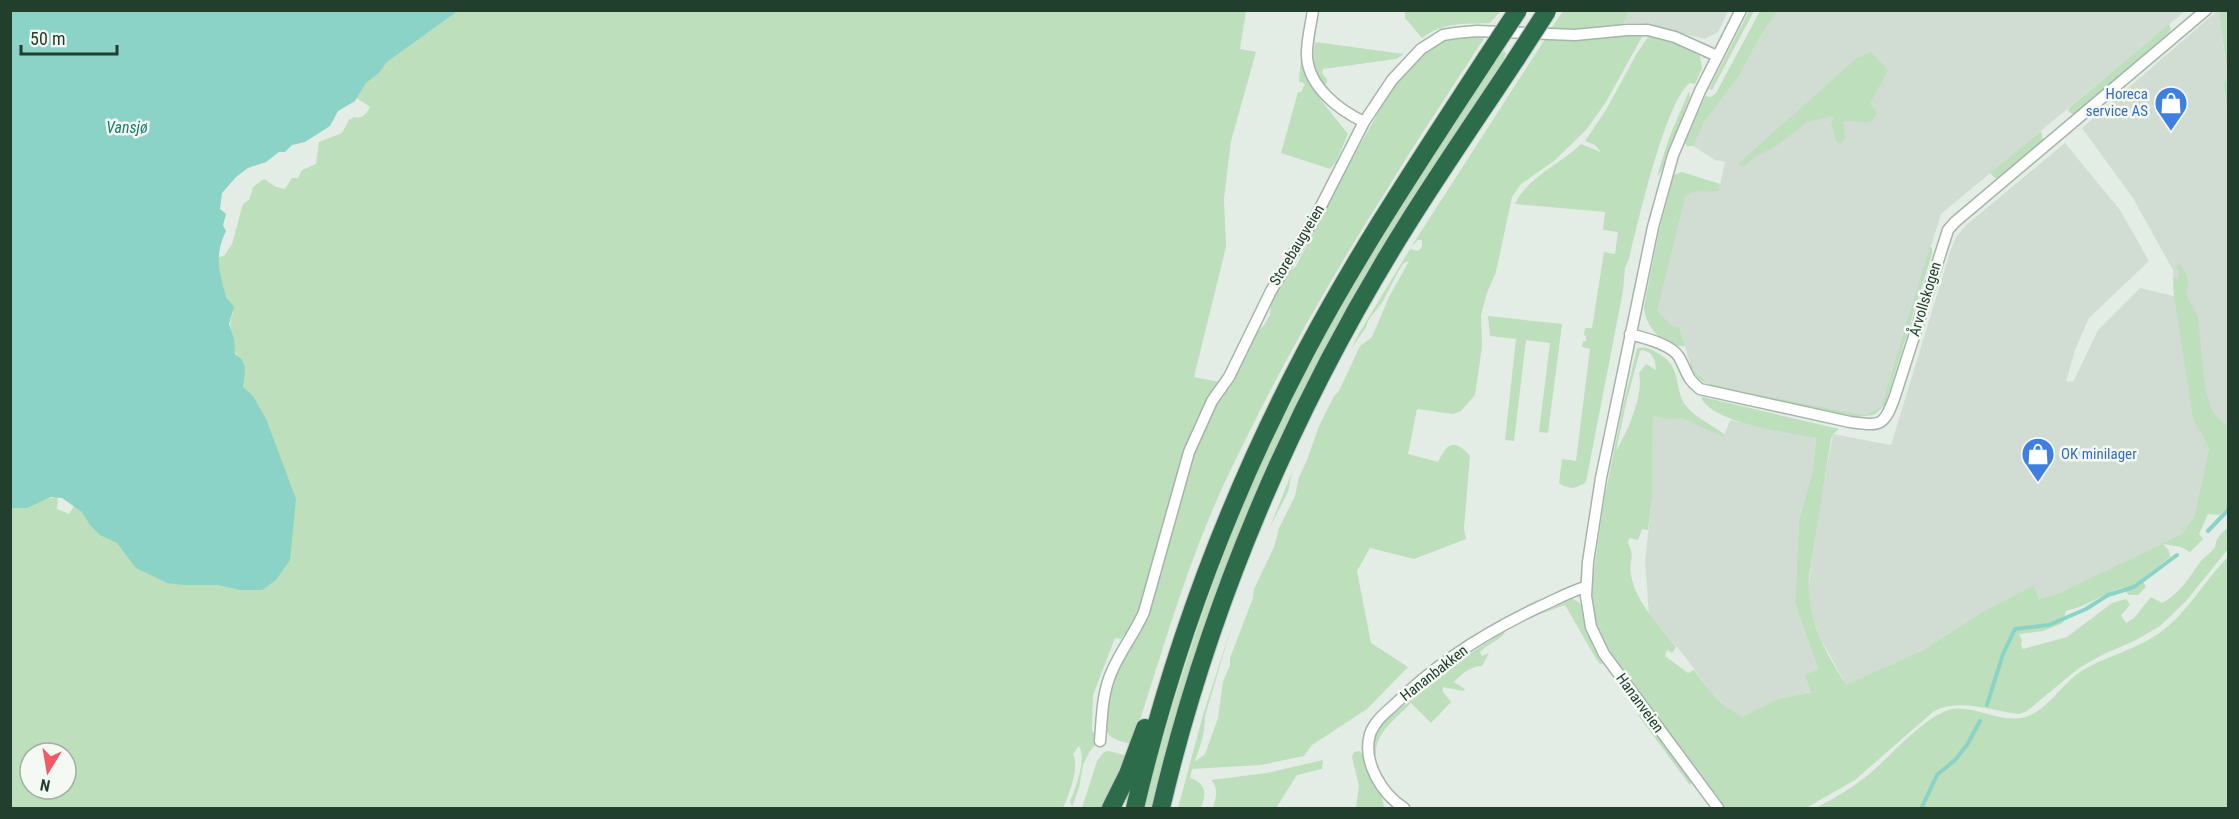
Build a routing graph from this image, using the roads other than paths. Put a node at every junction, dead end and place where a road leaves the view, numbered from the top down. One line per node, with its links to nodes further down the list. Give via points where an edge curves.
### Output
1 (1313, 10): 7 (street, via 1307,56 1310,72 1335,104)
2 (1518, 10): 10 (highway, bridge, via 1383,218 1306,352 1227,519)
3 (1741, 10): 6 (street)
4 (2206, 10): 8 (street, Årvollskogen, via 1948,230 1884,421 1850,422 1700,390 1673,351)
5 (1547, 11): 12 (highway, bridge, via 1406,226 1314,390 1257,514 1213,628)
6 (1717, 56): 7 (street, Storebaugveien, via 1648,30 1575,35 1443,35 1406,64); 8 (street, via 1673,155)
7 (1364, 122): 11 (street, Storebaugveien, via 1194,438 1144,612 1107,687)
8 (1630, 334): 9 (street, via 1599,489)
9 (1585, 587): 17 (street, Hananbakken, via 1523,615 1465,648 1411,689 1376,723 1368,745 1373,766 1384,790); 18 (street, Hananveien, via 1591,627 1604,654)
10 (1172, 673): 13 (highway, via 1156,691 1128,774); 14 (highway)
11 (1100, 741)
12 (1170, 769): 15 (highway); 16 (highway, via 1175,788)
13 (1110, 808)
14 (1135, 808)
15 (1161, 808)
16 (1171, 808)
17 (1404, 808)
18 (1718, 808)

